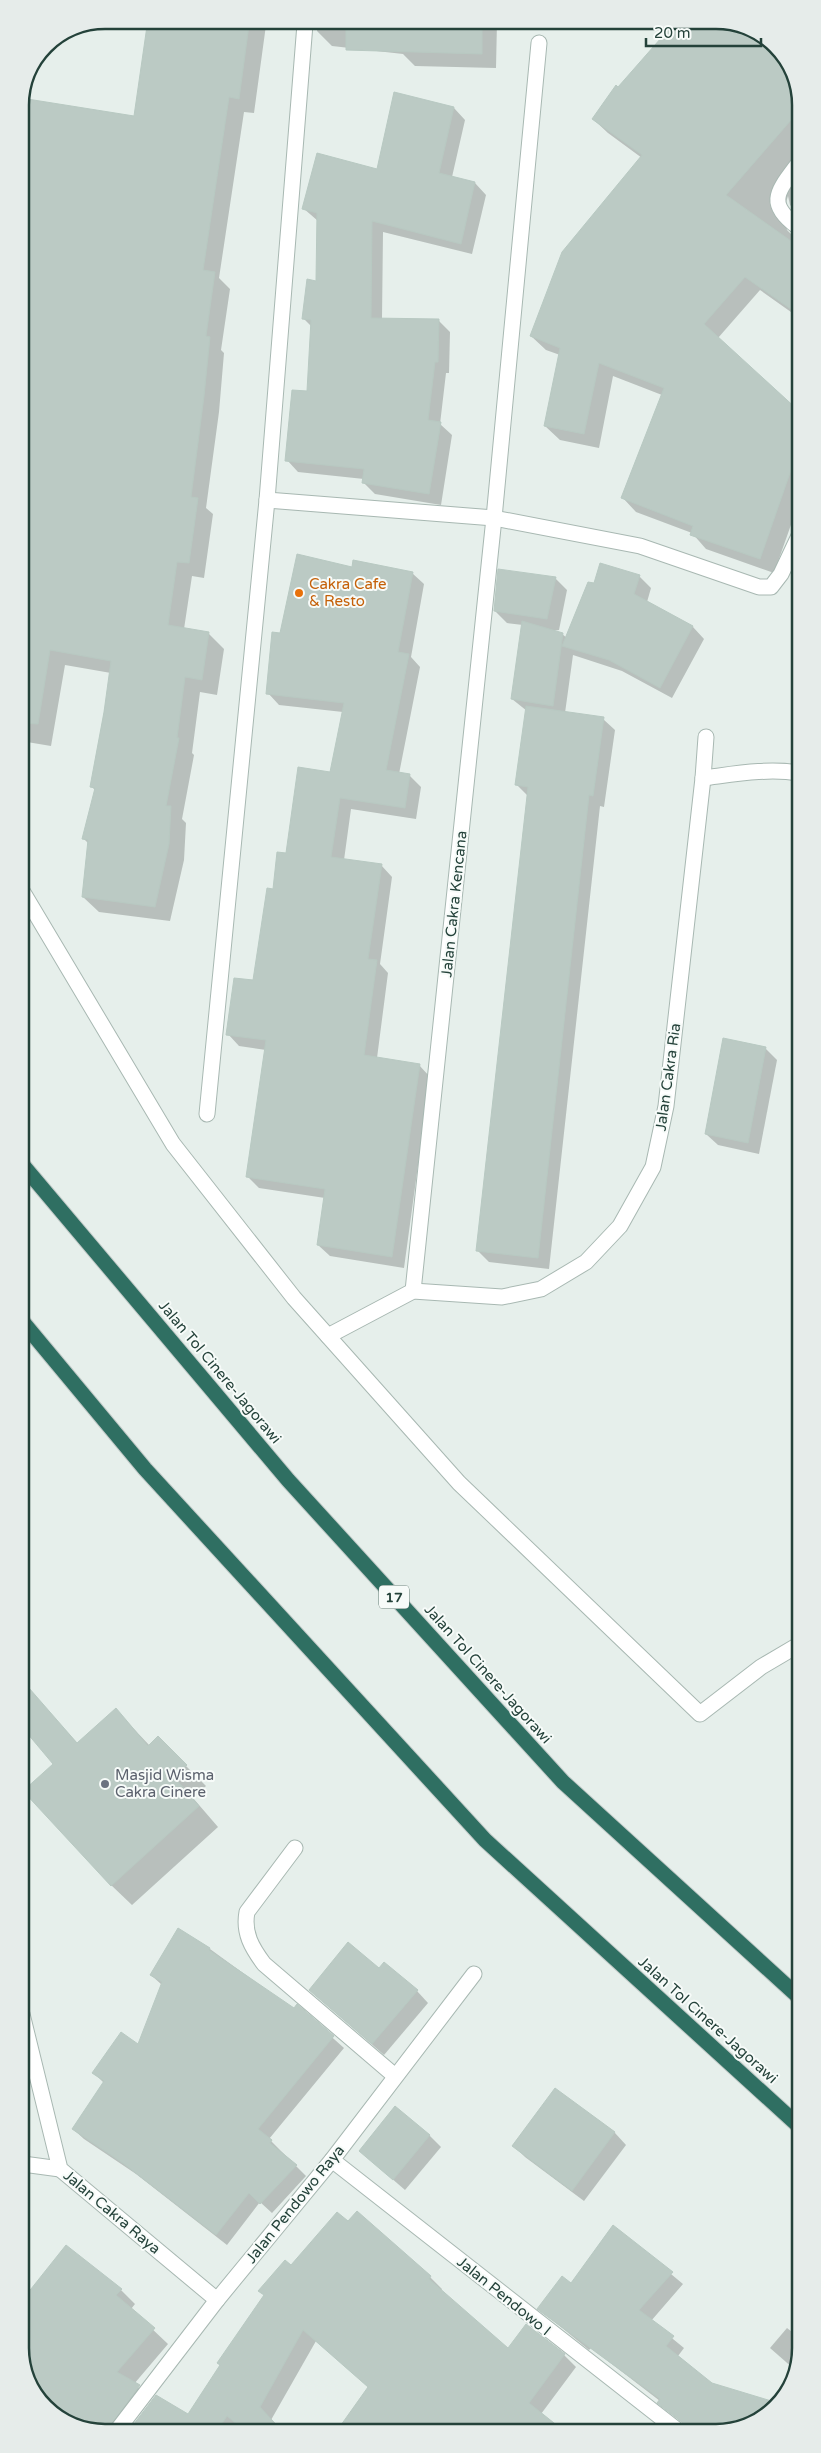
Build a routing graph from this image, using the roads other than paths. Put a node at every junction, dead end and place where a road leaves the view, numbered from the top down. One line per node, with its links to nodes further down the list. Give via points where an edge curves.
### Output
1 (305, 29): 5 (street)
2 (539, 43): 6 (street, Jalan Cakra Kencana)
3 (792, 172): 4 (street, via 781,188 777,202 783,216)
4 (792, 223)
5 (267, 500): 6 (street); 12 (street)
6 (494, 518): 7 (street, via 640,546 759,587 771,587); 14 (street, Jalan Cakra Kencana)
7 (792, 551)
8 (706, 736): 10 (street, Jalan Cakra Ria)
9 (792, 771): 10 (street)
10 (703, 778): 14 (street, Jalan Cakra Ria, via 666,1106 654,1167 620,1226 586,1262 541,1289 502,1297)
11 (29, 902): 16 (street, via 173,1144 294,1298)
12 (207, 1114)
13 (29, 1172): 20 (highway, Jalan Tol Cinere-Jagorawi / 17, via 288,1480 563,1782)
14 (413, 1291): 16 (street)
15 (29, 1329): 23 (highway, Jalan Tol Cinere-Jagorawi, via 145,1469 485,1840)
16 (328, 1336): 17 (street, via 459,1483 700,1714 761,1667)
17 (792, 1649)
18 (295, 1848): 22 (street, via 247,1912 248,1937 264,1964)
19 (474, 1974): 22 (street, Jalan Pendowo Raya)
20 (792, 1993)
21 (29, 2043): 26 (street, Jalan Cakra Raya)
22 (394, 2076): 24 (street, Jalan Pendowo Raya)
23 (792, 2120)
24 (332, 2160): 27 (street, Jalan Pendowo Raya); 29 (street, Jalan Pendowo I)
25 (29, 2165): 26 (street)
26 (60, 2169): 27 (street, Jalan Cakra Raya)
27 (217, 2300): 28 (street, Jalan Pendowo Raya)
28 (122, 2424)
29 (669, 2424)

